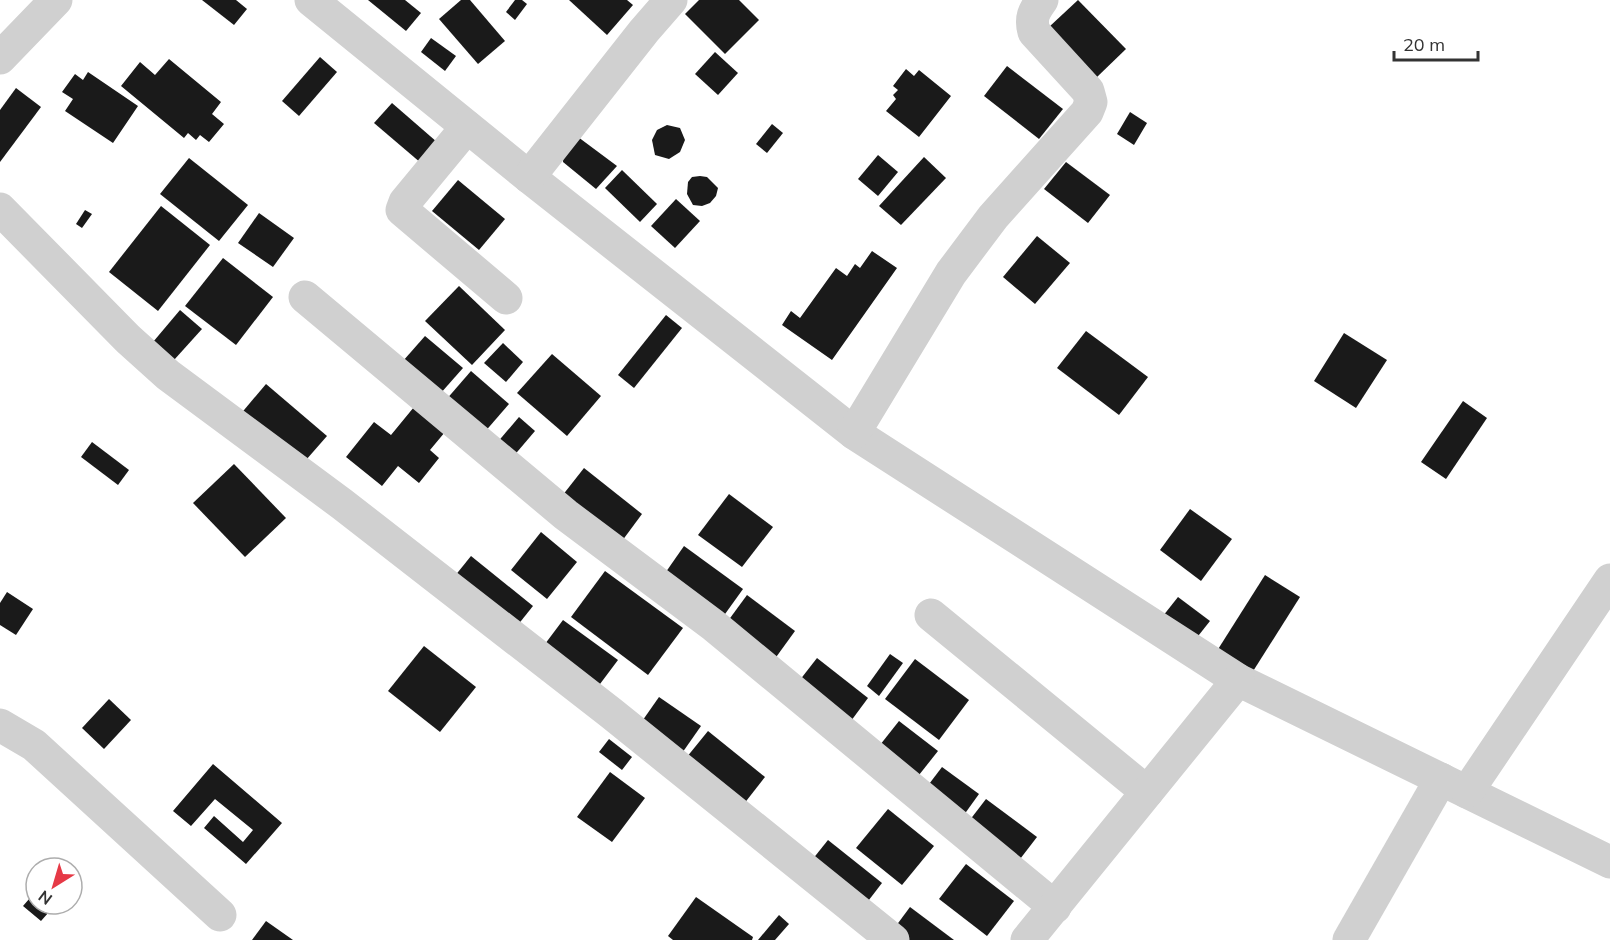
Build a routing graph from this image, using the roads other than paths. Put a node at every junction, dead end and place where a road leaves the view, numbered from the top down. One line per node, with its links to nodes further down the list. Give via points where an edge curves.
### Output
1 (56, 0): 5 (street)
2 (311, 0): 6 (street)
3 (671, 0): 7 (street)
4 (1042, 0): 11 (street, via 1031,22 1034,32 1088,91 1091,102 951,273)
5 (0, 58)
6 (467, 127): 7 (street); 10 (street, via 402,210)
7 (529, 177): 11 (street)
8 (0, 208): 21 (street, via 168,375 611,712)
9 (305, 297): 19 (street, via 566,516 713,626)
10 (506, 298)
11 (854, 433): 14 (street)
12 (1610, 580): 16 (street)
13 (931, 615): 17 (street)
14 (1238, 680): 16 (street); 17 (street)
15 (0, 725): 20 (street, via 34,745)
16 (1454, 786): 18 (street); 23 (street)
17 (1147, 792): 19 (street)
18 (1610, 862)
19 (1055, 907): 22 (street)
20 (220, 915)
21 (893, 940)
22 (1027, 940)
23 (1349, 940)

